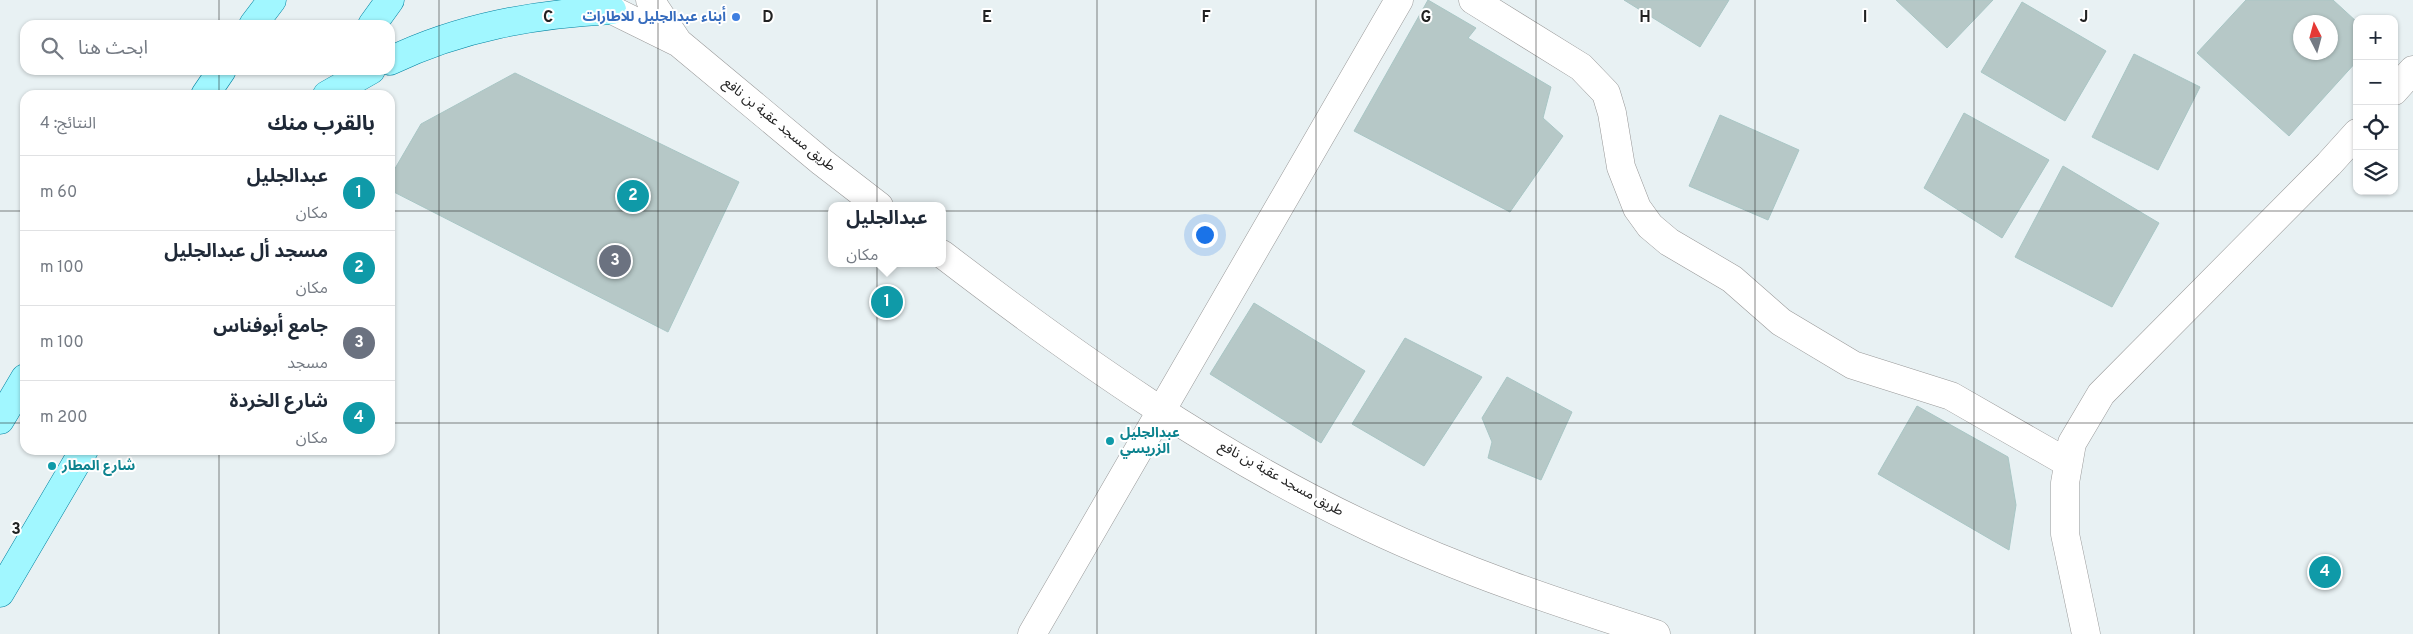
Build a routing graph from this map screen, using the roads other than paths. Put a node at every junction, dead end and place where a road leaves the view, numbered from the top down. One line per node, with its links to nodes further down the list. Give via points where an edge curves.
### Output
1 (390, 0): 6 (main road)
2 (650, 0): 7 (street, طريق مسجد عقبة بن نافع)
3 (1399, 0): 21 (street)
4 (1473, 0): 24 (street, via 1595,79 1606,94 1621,167 1637,208 1650,226 1669,242 1732,279 1781,322 1853,365 1952,396)
5 (605, 5): 7 (street, طريق مسجد عقبة بن نافع); 8 (main road, via 481,28)
6 (376, 20)
7 (679, 43): 18 (street, طريق مسجد عقبة بن نافع)
8 (395, 59)
9 (2413, 70): 13 (street)
10 (219, 75): 14 (main road)
11 (336, 75): 15 (main road)
12 (362, 75): 16 (main road)
13 (2398, 87)
14 (208, 90)
15 (326, 90)
16 (336, 90)
17 (2353, 137): 24 (street, via 2100,394 2072,443)
18 (874, 202)
19 (946, 257): 21 (street, طريق مسجد عقبة بن نافع)
20 (20, 386): 22 (main road)
21 (1160, 411): 26 (street); 27 (street, طريق مسجد عقبة بن نافع, via 1274,479 1369,527 1457,566)
22 (0, 420)
23 (81, 455): 25 (main road)
24 (2068, 463): 28 (street, via 2066,534)
25 (0, 592)
26 (1032, 634)
27 (1656, 634)
28 (2086, 634)

